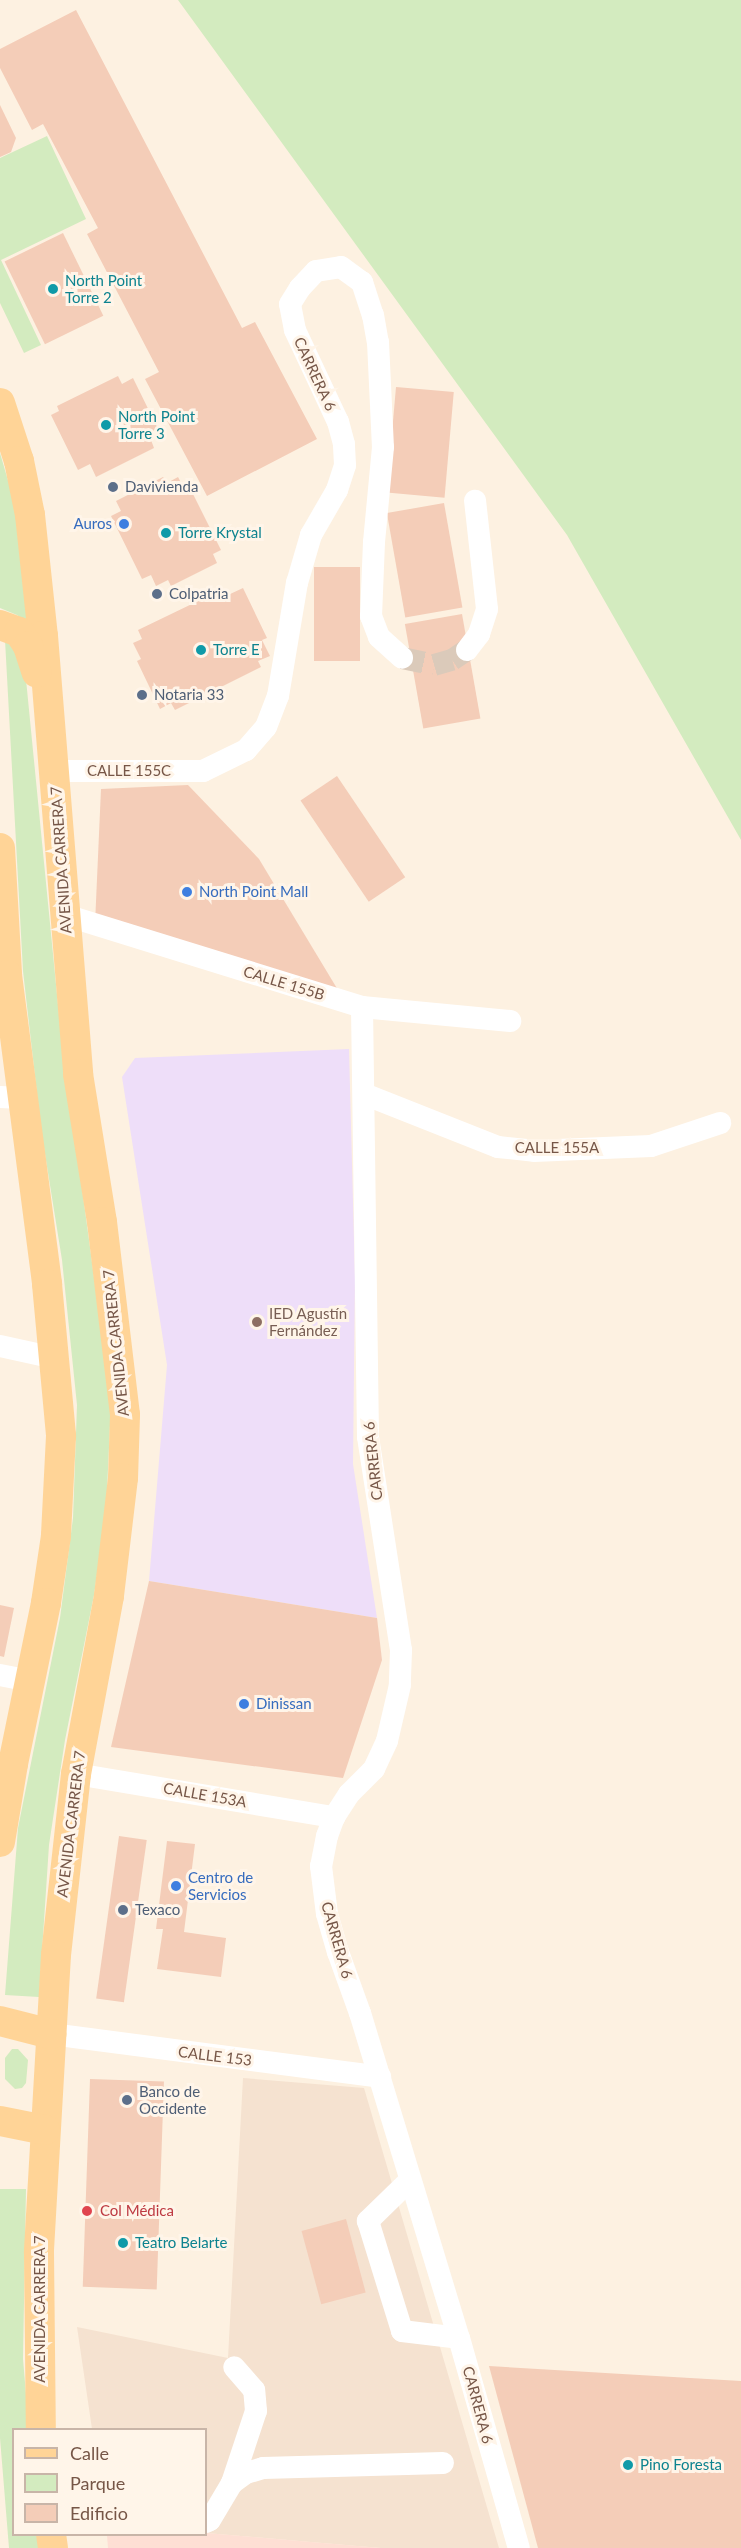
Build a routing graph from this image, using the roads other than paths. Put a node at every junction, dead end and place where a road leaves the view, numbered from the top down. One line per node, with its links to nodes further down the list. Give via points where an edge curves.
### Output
1 (0, 403): 6 (main road, AVENIDA CARRERA 7, via 19,461 30,515)
2 (475, 501): 4 (street, via 487,609 479,634)
3 (0, 625): 6 (main road, via 19,632 28,645)
4 (467, 650)
5 (402, 658): 8 (street, CARRERA 6, via 380,637 371,616 383,447 373,315 362,282 341,267 316,271 290,304 295,330 338,422 345,465 337,490 310,535 297,583 278,696 266,727 246,750)
6 (50, 732): 7 (main road, AVENIDA CARRERA 7)
7 (54, 771): 8 (street, CALLE 155C); 10 (main road, AVENIDA CARRERA 7)
8 (203, 771)
9 (0, 848): 14 (main road)
10 (65, 915): 11 (street, CALLE 155B); 20 (main road, AVENIDA CARRERA 7, via 78,1074 104,1234 125,1415 123,1478 109,1596)
11 (362, 1007): 12 (street, CALLE 155B); 13 (street, CARRERA 6)
12 (510, 1021)
13 (364, 1094): 15 (street, CALLE 155A, via 498,1147 534,1151 651,1146); 21 (street, CARRERA 6, via 369,1437 401,1650 400,1685 387,1741 374,1769 349,1794)
14 (10, 1098): 17 (main road, via 47,1284)
15 (720, 1123)
16 (0, 1346): 17 (street)
17 (55, 1358): 19 (main road, via 61,1436 56,1536)
18 (0, 1675): 19 (street)
19 (31, 1681): 22 (main road)
20 (76, 1774): 21 (street, CALLE 153A); 24 (main road, AVENIDA CARRERA 7, via 61,1893)
21 (334, 1817): 25 (street, CARRERA 6, via 321,1866 327,1914)
22 (0, 1842)
23 (0, 2021): 24 (main road)
24 (51, 2034): 25 (street, CALLE 153); 27 (main road, AVENIDA CARRERA 7)
25 (380, 2078): 28 (street, CARRERA 6)
26 (0, 2121): 27 (main road)
27 (45, 2130): 31 (main road, AVENIDA CARRERA 7, via 39,2253)
28 (410, 2181): 29 (street, CARRERA 6); 29 (street, via 368,2221 395,2309 402,2331)
29 (459, 2338): 35 (street, CARRERA 6)
30 (234, 2367): 33 (street, via 254,2390 256,2412)
31 (41, 2428)
32 (443, 2463): 33 (street, via 263,2468)
33 (232, 2483): 34 (street)
34 (207, 2522)
35 (519, 2548)

